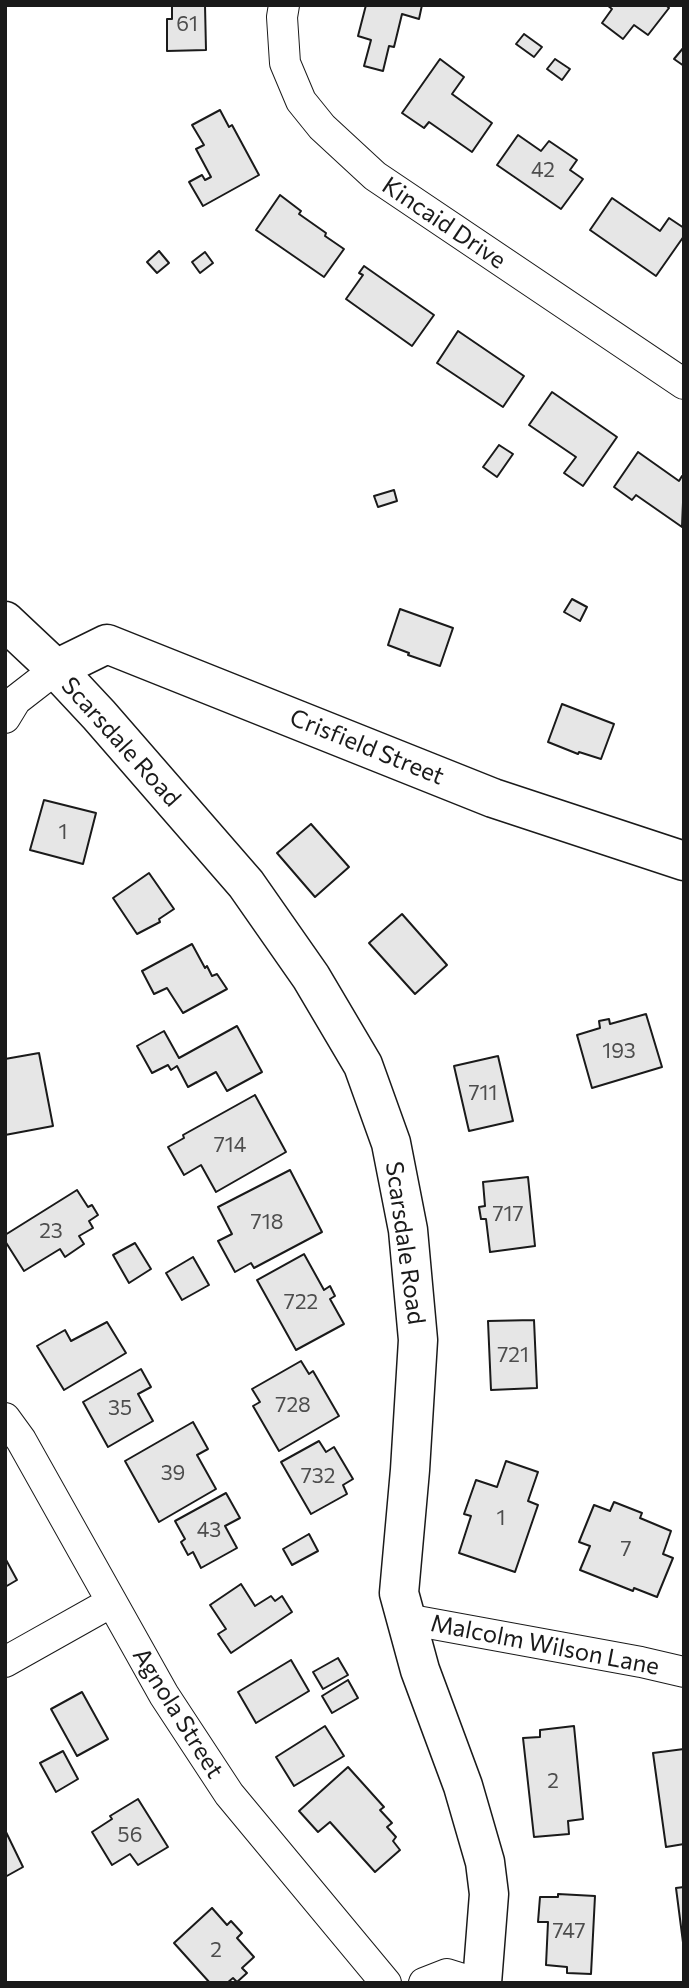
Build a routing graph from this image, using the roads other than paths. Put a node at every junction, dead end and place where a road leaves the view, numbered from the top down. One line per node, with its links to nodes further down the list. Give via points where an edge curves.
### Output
1 (284, 5): 2 (street, Kincaid Drive, via 285,64 302,101 322,127 374,176)
2 (684, 384)
3 (5, 621): 4 (street, Scarsdale Road)
4 (56, 669): 5 (street, via 16,700); 6 (street, Crisfield Street, via 107,644 493,797); 9 (street, Scarsdale Road, via 246,884 311,977 363,1065 391,1143 408,1230 418,1340 399,1593)
5 (5, 718)
6 (684, 861)
7 (5, 1418): 8 (street, Agnola Street)
8 (110, 1603): 10 (street); 12 (street, Agnola Street, via 229,1794)
9 (406, 1619): 11 (street, Malcolm Wilson Lane); 15 (street, Scarsdale Road, via 485,1862 489,1895)
10 (5, 1662)
11 (684, 1672)
12 (386, 1983)
13 (424, 1983): 14 (street, via 447,1975)
14 (476, 1983)
15 (482, 1983)

